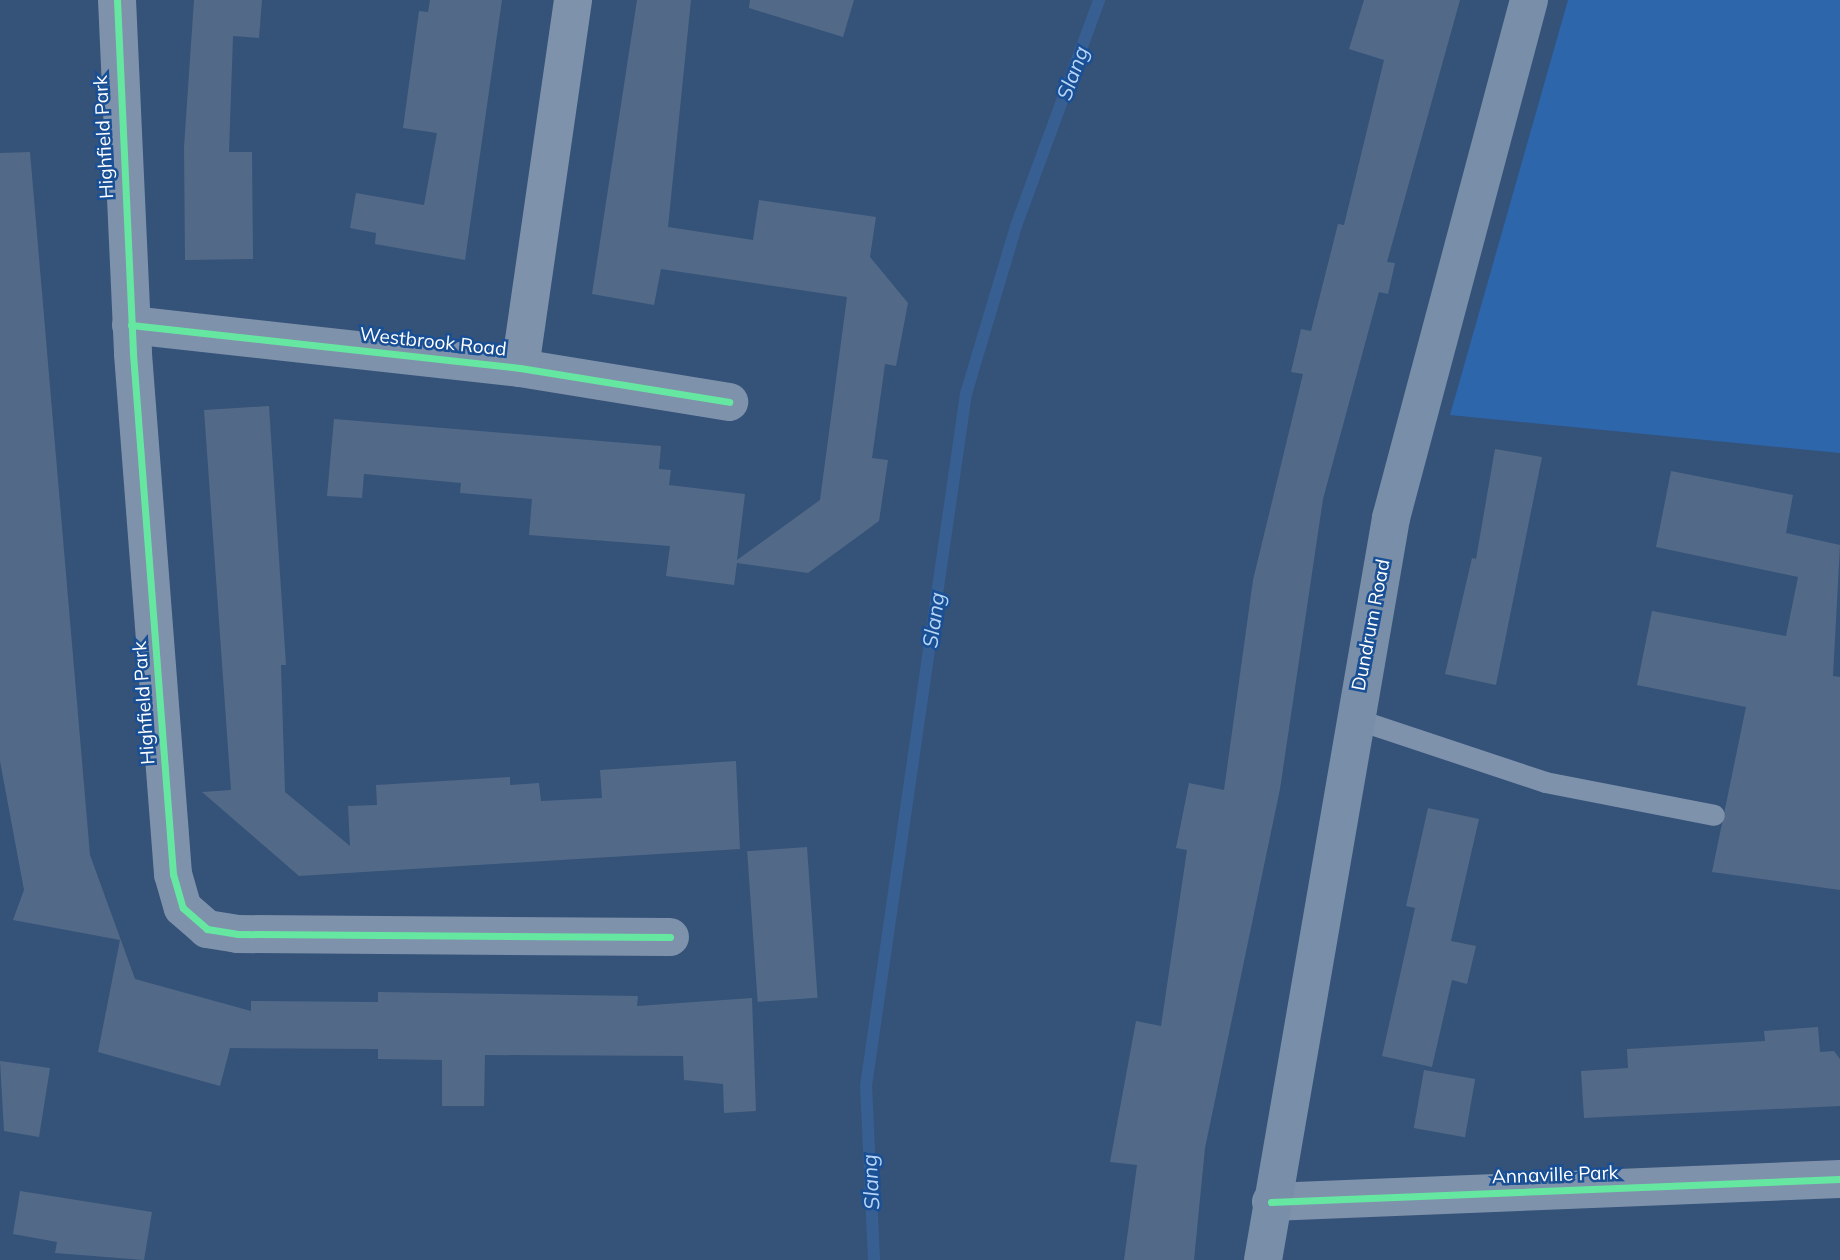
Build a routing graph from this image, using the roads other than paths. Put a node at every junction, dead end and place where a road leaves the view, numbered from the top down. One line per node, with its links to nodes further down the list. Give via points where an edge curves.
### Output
1 (117, 0): 4 (street, Highfield Park)
2 (573, 0): 5 (street, Westbrook Road)
3 (1529, 0): 7 (main road, Dundrum Road, via 1404,460)
4 (131, 325): 5 (street, Westbrook Road); 9 (street, Highfield Park, via 173,874 191,919 207,929 237,934)
5 (520, 368): 6 (street, Westbrook Road)
6 (729, 402)
7 (1353, 718): 8 (lane, via 1545,782); 11 (main road, Dundrum Road)
8 (1714, 815)
9 (670, 937)
10 (1840, 1179): 11 (street, Annaville Park)
11 (1271, 1202): 12 (main road, Dundrum Road)
12 (1263, 1260)

